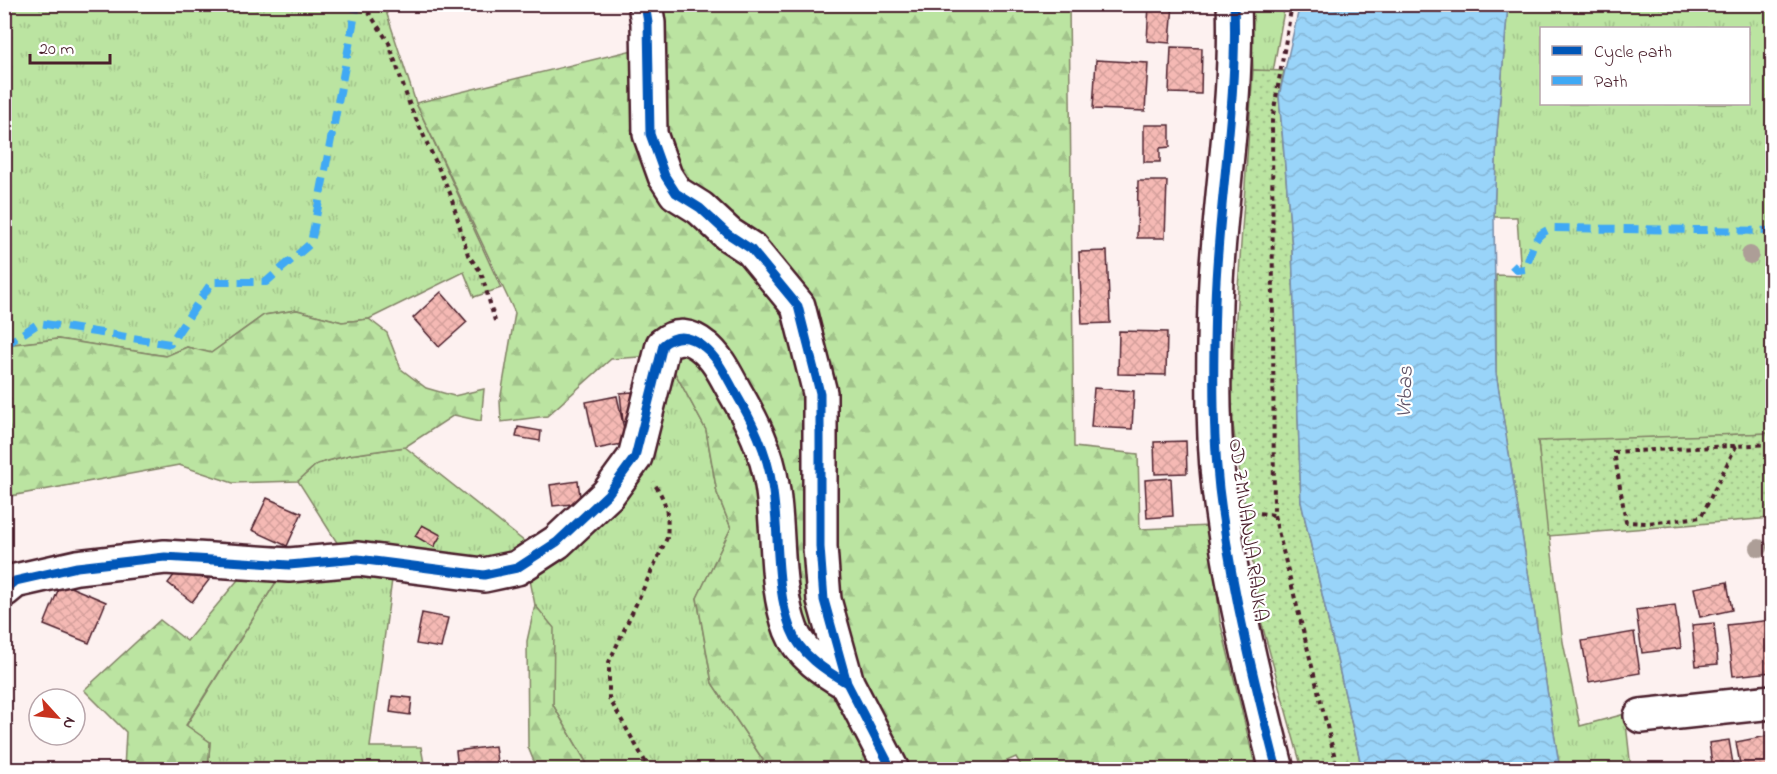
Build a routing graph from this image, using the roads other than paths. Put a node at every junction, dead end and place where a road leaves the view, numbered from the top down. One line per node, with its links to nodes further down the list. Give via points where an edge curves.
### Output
1 (645, 4): 4 (street, via 650,134 665,176 676,193 751,249 798,306 820,393 824,600)
2 (1234, 4): 8 (street, OD ZMIJANJA RAJKA, via 1234,78 1215,302 1215,435 1221,511 1242,630)
3 (4, 590): 4 (street, via 15,580 76,567 165,557 289,565 358,559 484,575 517,568 557,542 608,494 635,457 663,345 677,337 696,340 710,352 763,446 772,485 784,604 792,633 820,668)
4 (847, 684): 7 (street)
5 (1773, 702): 6 (street)
6 (1641, 716)
7 (892, 770)
8 (1276, 770)

